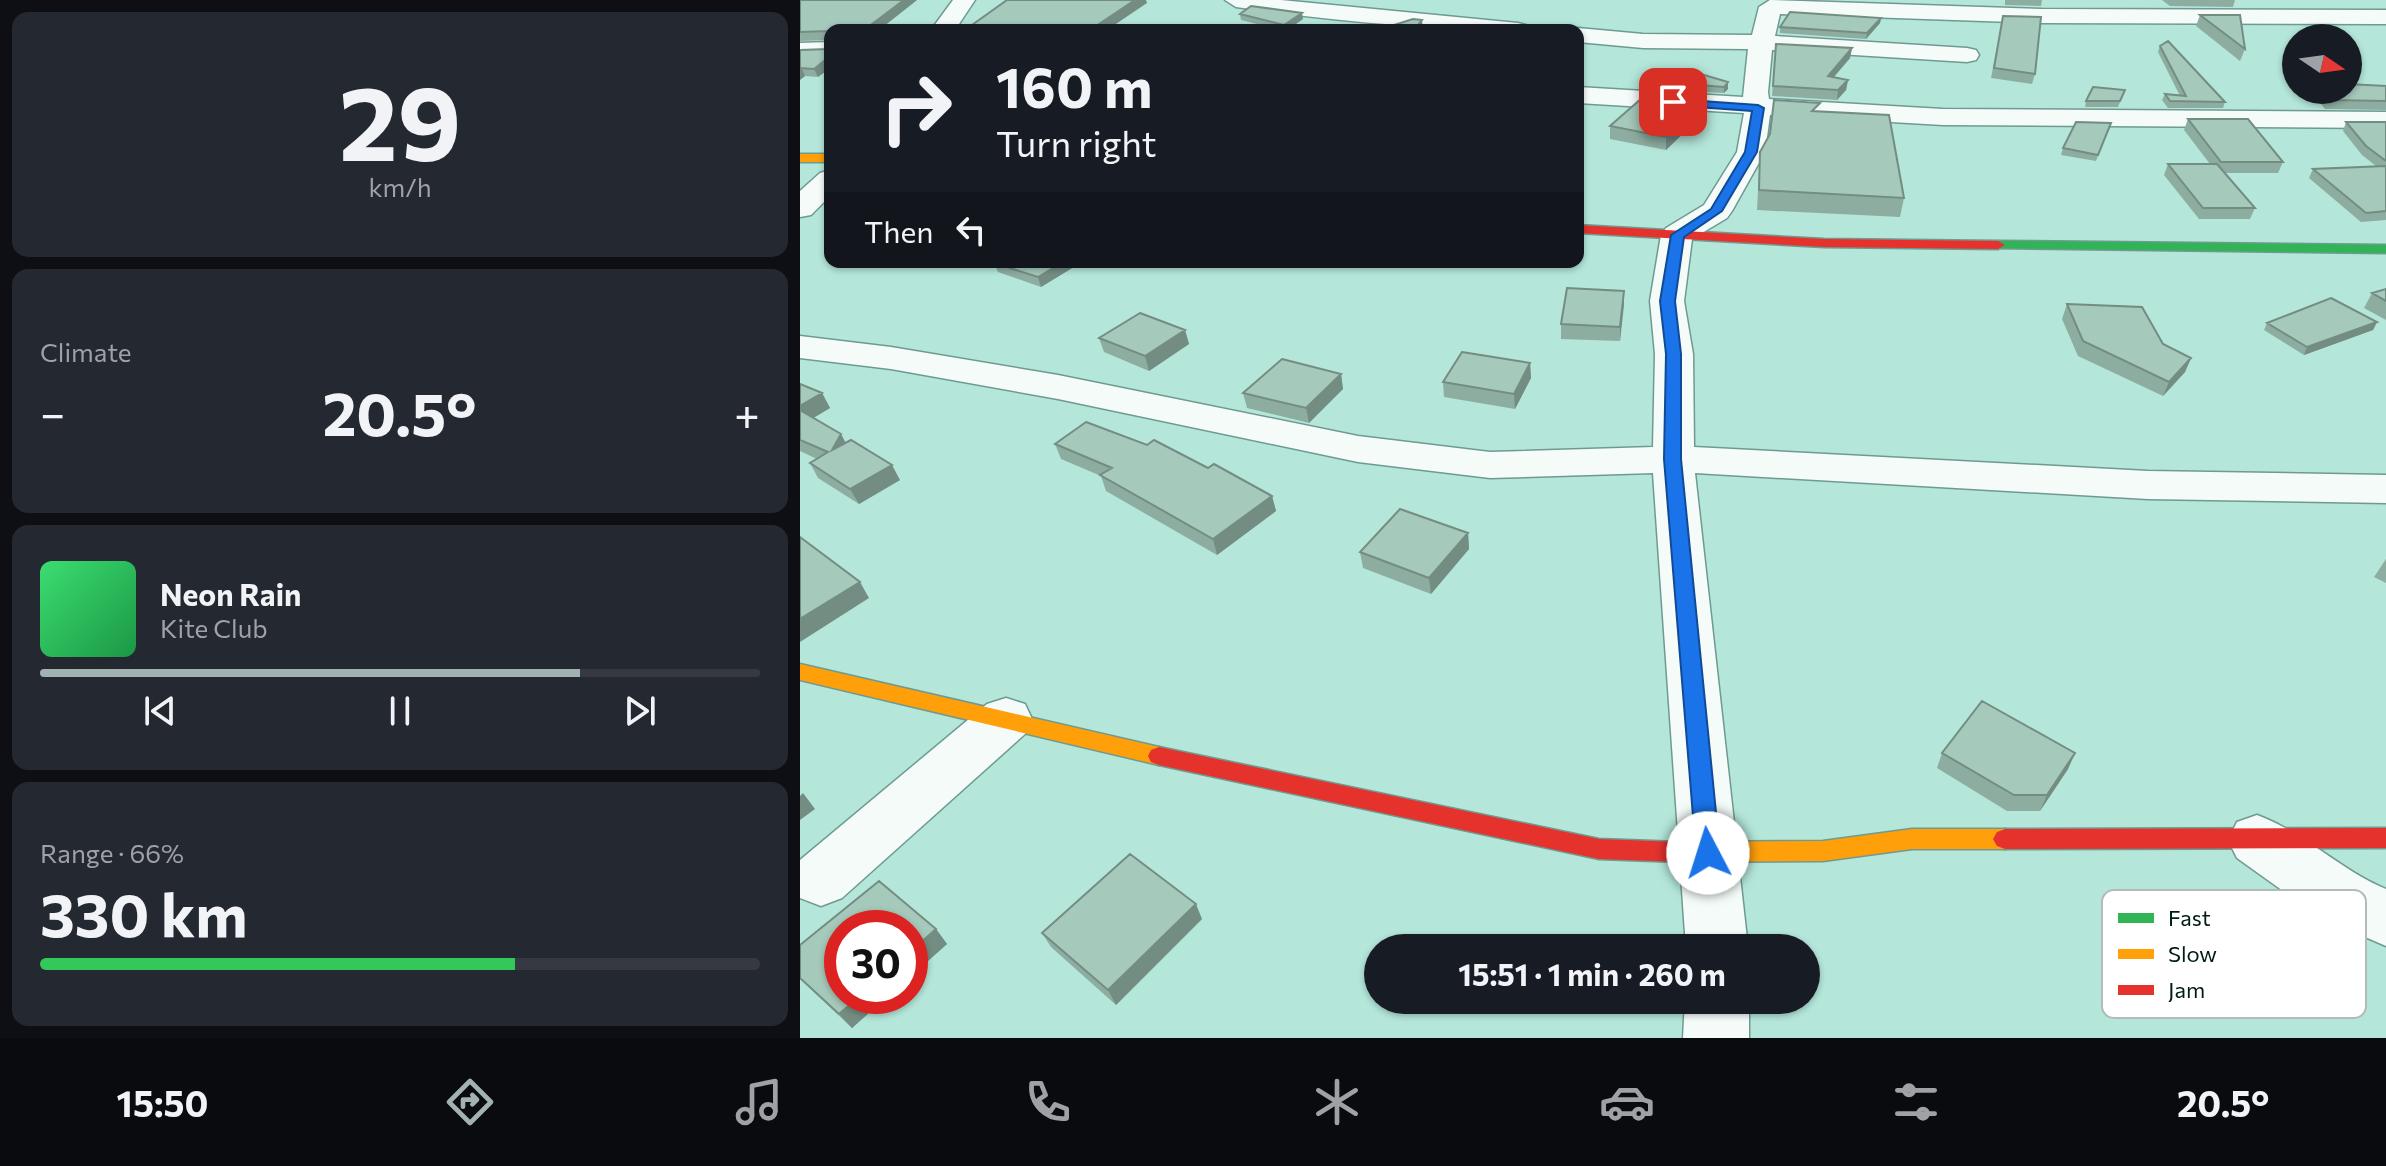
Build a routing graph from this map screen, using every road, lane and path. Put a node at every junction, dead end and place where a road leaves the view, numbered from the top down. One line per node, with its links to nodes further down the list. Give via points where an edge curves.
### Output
1 (964, 0): 4 (street)
2 (1236, 0): 5 (street)
3 (2386, 17): 7 (street, via 2042,16 1760,5)
4 (947, 24)
5 (1451, 24)
6 (1584, 35): 7 (street)
7 (1761, 42): 10 (street); 12 (street)
8 (824, 49): 9 (street)
9 (800, 50)
10 (1967, 55)
11 (1584, 95): 12 (street)
12 (1758, 108): 13 (street, via 1948,105); 19 (street, via 1751,152 1716,211)
13 (2386, 120)
14 (800, 158): 15 (street)
15 (824, 158)
16 (824, 185): 17 (street)
17 (800, 208)
18 (1584, 229): 19 (street)
19 (1677, 235): 20 (street, via 1824,243); 22 (street, via 1667,301 1674,354)
20 (2386, 249)
21 (800, 347): 22 (street, via 1042,385 1373,451 1490,465)
22 (1673, 459): 23 (street, via 2148,485); 28 (street)
23 (2386, 489)
24 (800, 672): 25 (street)
25 (1006, 719): 28 (street, via 1599,849); 29 (street)
26 (2257, 840): 27 (street); 28 (street, via 1912,839 1823,851); 30 (street)
27 (2370, 847)
28 (1708, 853): 33 (street)
29 (821, 879)
30 (2329, 890)
31 (2366, 909): 32 (street)
32 (2386, 918)
33 (1716, 934)
34 (1717, 1014): 35 (street)
35 (1716, 1038)

